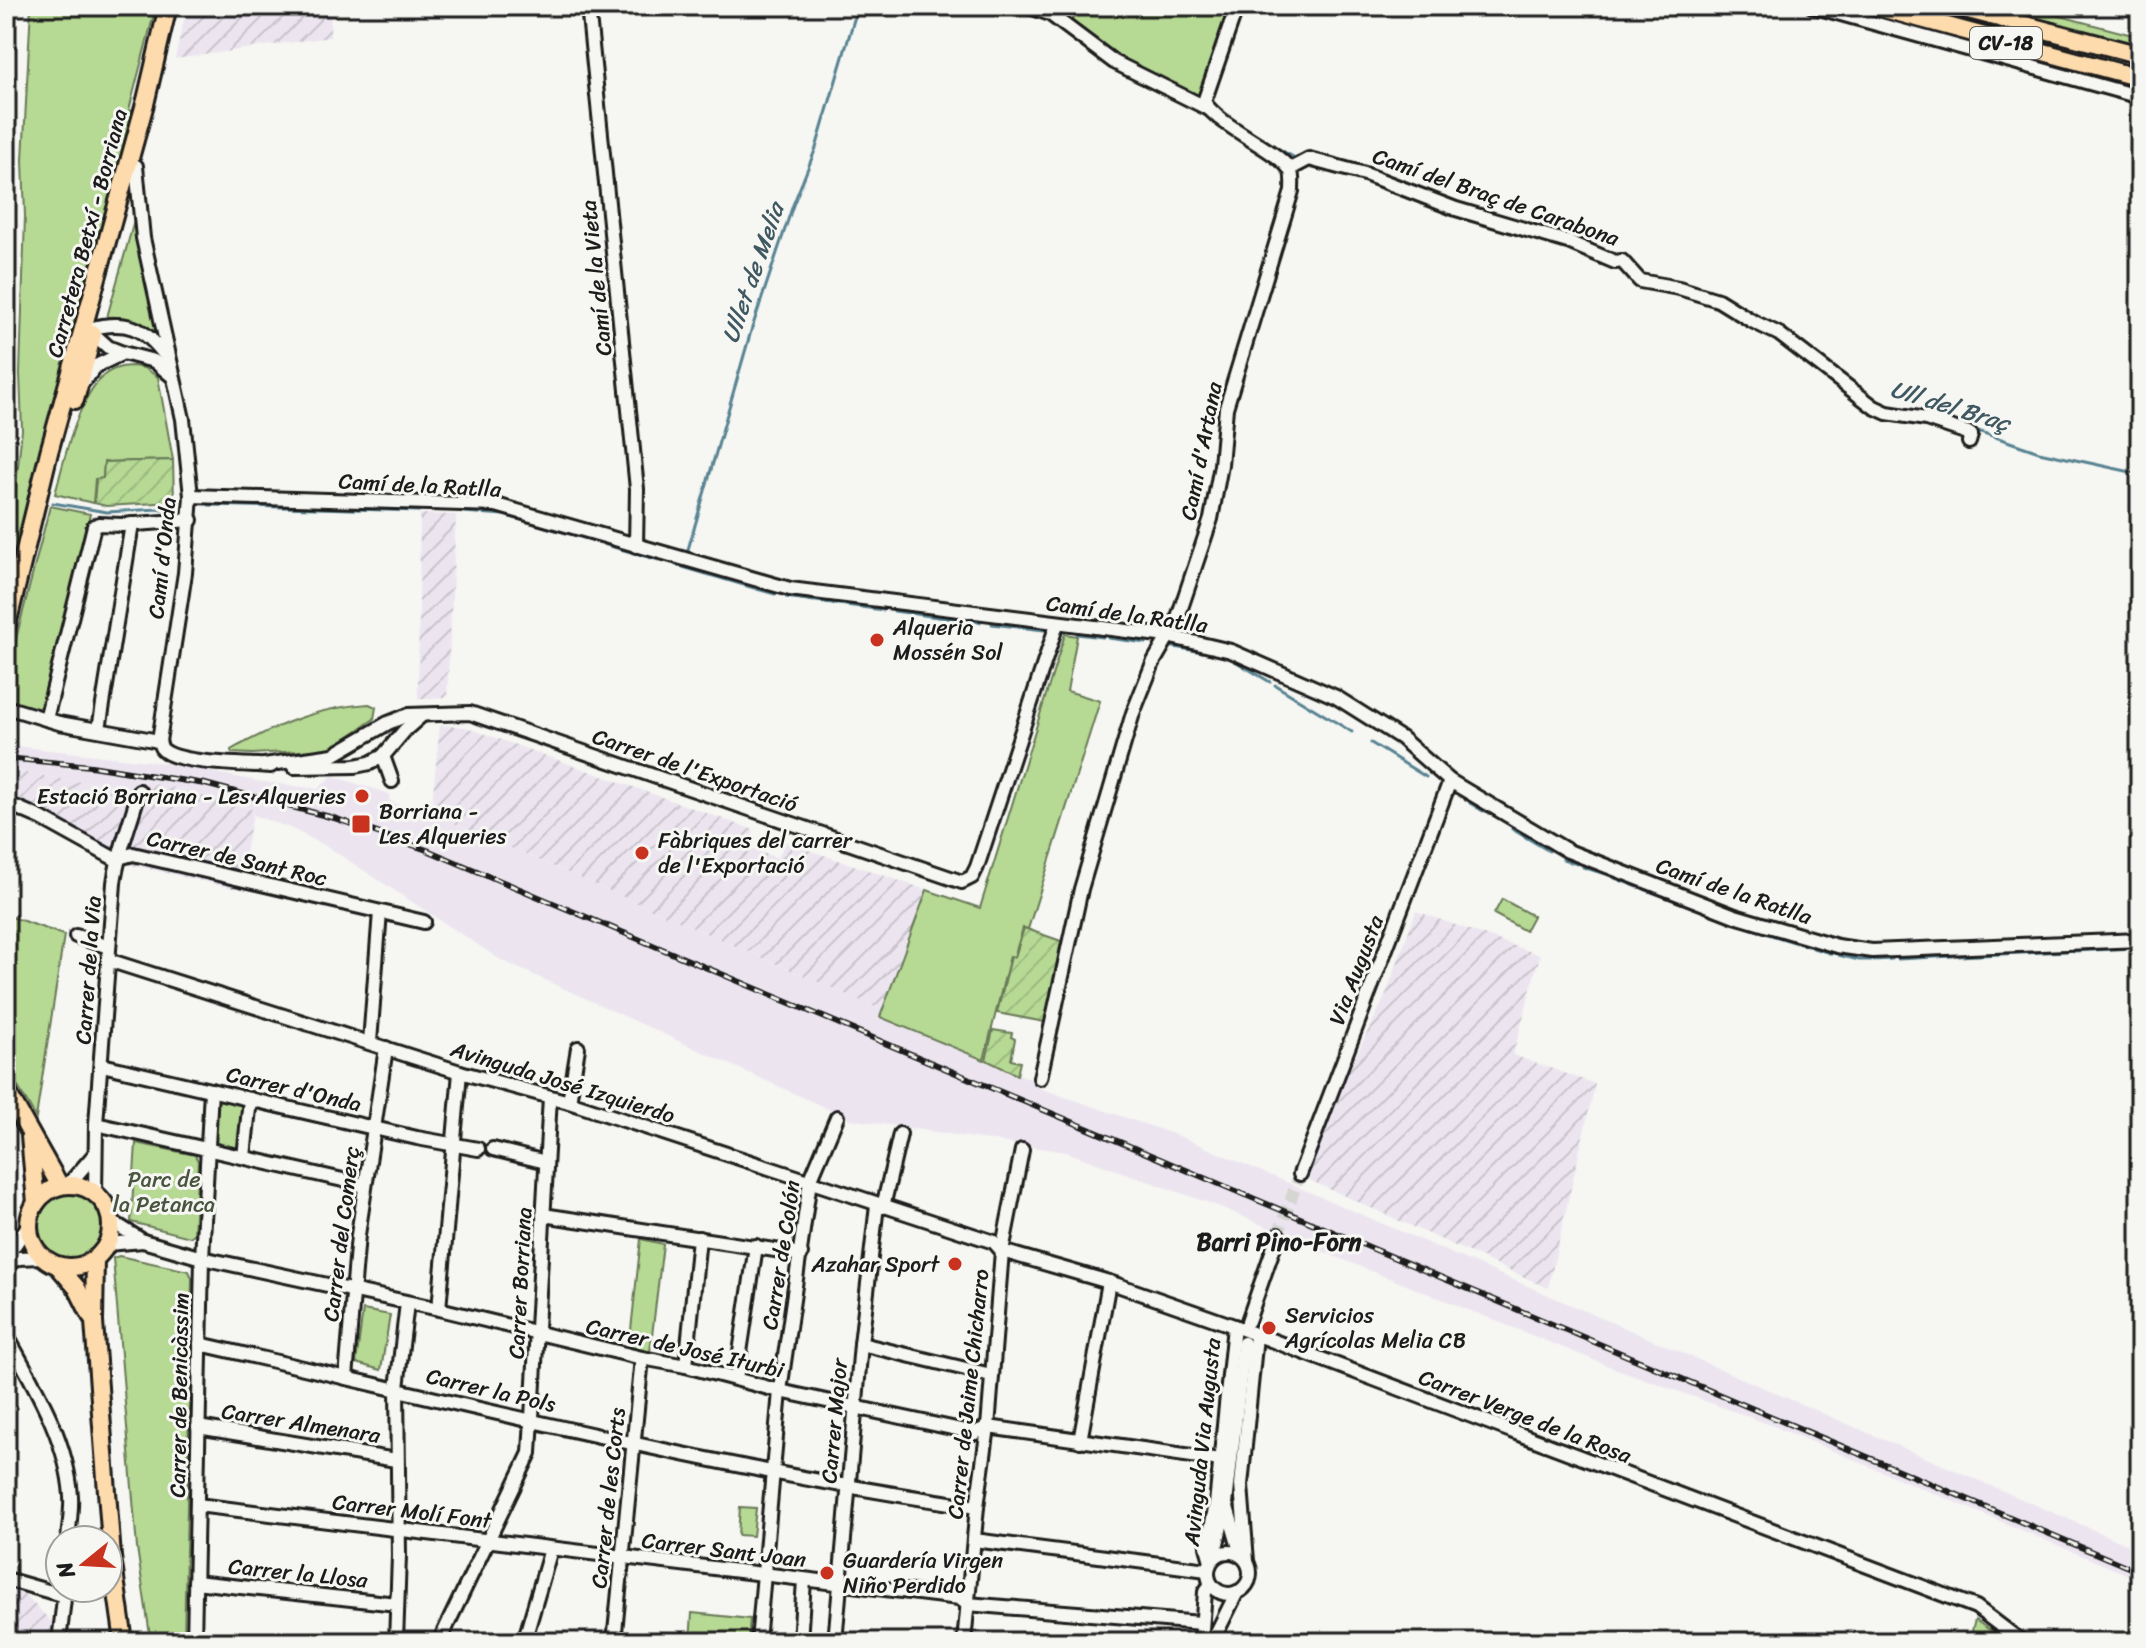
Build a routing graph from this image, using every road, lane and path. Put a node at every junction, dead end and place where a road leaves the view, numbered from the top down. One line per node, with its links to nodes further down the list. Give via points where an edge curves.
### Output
1 (168, 6): 11 (main road)
2 (588, 6): 27 (street, Camí de la Vieta, via 637,489)
3 (1027, 6): 12 (street, via 1050,14 1114,62)
4 (1237, 6): 12 (street, via 1204,102)
5 (1812, 6): 10 (street)
6 (1873, 6): 9 (main road, CV-18)
7 (1953, 6): 8 (main road, CV-18)
8 (2140, 55)
9 (2140, 78)
10 (2140, 97)
11 (146, 100): 13 (main road, Carretera Betxí - Borriana); 15 (main road, Carretera Betxí - Borriana)
12 (1210, 110): 14 (street)
13 (136, 166): 16 (main road, Carretera Betxí - Borriana); 18 (street, Camí d'Onda, via 143,238)
14 (1290, 169): 22 (street, Camí del Braç de Carabona, via 1309,159 1338,166 1622,261 1640,281 1718,300 1779,334 1874,407 1968,433); 30 (street, Camí d'Artana, via 1292,191 1226,408 1211,519)
15 (112, 224): 16 (street); 21 (main road, Carretera Betxí - Borriana)
16 (92, 330): 17 (street, via 108,347); 18 (street, via 118,323 132,327); 20 (main road, Carretera Betxí - Borriana); 21 (street, via 70,397)
17 (123, 353): 19 (street, via 154,361); 20 (street, via 96,366)
18 (168, 361): 19 (street, Camí d'Onda)
19 (174, 379): 24 (street, Camí d'Onda)
20 (77, 391): 23 (main road, Carretera Betxí - Borriana)
21 (62, 405): 23 (main road, Carretera Betxí - Borriana)
22 (1969, 442)
23 (42, 483): 29 (main road, Carretera Betxí - Borriana)
24 (191, 496): 25 (street, Camí d'Onda); 27 (street, Camí de la Ratlla, via 496,505)
25 (191, 520): 26 (street); 36 (street, Camí d'Onda)
26 (132, 524): 33 (street, via 96,524); 35 (street)
27 (636, 546): 28 (street, Camí de la Ratlla, via 790,589)
28 (1057, 624): 30 (street, Camí de la Ratlla); 32 (street, Carrer de l'Exportació, via 977,867 962,882 478,715 459,711)
29 (6, 629)
30 (1167, 636): 42 (street, Camí de la Ratlla, via 1231,651 1336,697 1401,738); 56 (street, Camí d'Artana, via 1133,713 1101,819)
31 (6, 707): 33 (street)
32 (417, 717): 34 (street, via 398,718); 38 (street)
33 (46, 719): 35 (street)
34 (379, 728): 37 (street); 38 (street, via 389,736)
35 (99, 729): 36 (street)
36 (159, 741): 39 (street, via 171,754)
37 (349, 747): 39 (street, via 333,755); 40 (street)
38 (386, 753): 40 (street); 41 (street)
39 (264, 765): 40 (street)
40 (355, 766)
41 (392, 781)
42 (1450, 781): 49 (street, Camí de la Ratlla, via 1568,851 1735,916 1837,946 1872,951); 75 (street, Via Augusta)
43 (139, 791): 45 (street, Carrer de la Via)
44 (6, 803): 45 (street, Carrer de Sant Roc, via 115,859)
45 (119, 856): 46 (street, Carrer de Sant Roc, via 133,854); 50 (street, Carrer de la Via)
46 (380, 912): 47 (street, Carrer de Sant Roc); 51 (street)
47 (424, 922)
48 (76, 936): 50 (street, Avinguda José Izquierdo)
49 (2140, 940)
50 (108, 954): 51 (street, Avinguda José Izquierdo); 54 (street, Carrer de la Via)
51 (370, 1042): 52 (street, Avinguda José Izquierdo)
52 (386, 1048): 55 (street, Avinguda José Izquierdo); 64 (street, Carrer del Comerç)
53 (578, 1048): 61 (street)
54 (102, 1065): 58 (street, Carrer d'Onda); 63 (street, Carrer de la Via)
55 (460, 1072): 59 (street, Avinguda José Izquierdo); 67 (street)
56 (1040, 1078)
57 (6, 1090): 66 (main road)
58 (211, 1090): 60 (street, Carrer d'Onda); 68 (street, Carrer de Benicàssim)
59 (550, 1097): 61 (street, Avinguda José Izquierdo); 74 (street, Carrer Borriana)
60 (250, 1099): 64 (street, Carrer d'Onda); 73 (street)
61 (569, 1102): 76 (street, Avinguda José Izquierdo)
62 (837, 1117): 76 (street, Carrer de Colón)
63 (96, 1124): 68 (street); 72 (street, Carrer de la Via)
64 (374, 1128): 67 (street, Carrer d'Onda); 77 (street, Carrer del Comerç)
65 (900, 1134): 81 (street, Carrer Major)
66 (30, 1135): 78 (main road); 80 (main road)
67 (454, 1143): 69 (street, Carrer d'Onda); 101 (street)
68 (206, 1148): 73 (street); 94 (street, Carrer de Benicàssim)
69 (478, 1149)
70 (493, 1149): 74 (street)
71 (1022, 1150): 90 (street, Carrer de Jaime Chicharro)
72 (95, 1154): 78 (street); 79 (street, Carrer de la Via)
73 (244, 1157): 77 (street)
74 (546, 1162): 82 (street, Carrer Borriana)
75 (1300, 1174)
76 (810, 1181): 81 (street, Avinguda José Izquierdo); 91 (street, Carrer de Colón)
77 (365, 1185): 99 (street, Carrer del Comerç)
78 (64, 1186): 79 (main road); 80 (main road)
79 (95, 1194): 83 (main road)
80 (36, 1203): 84 (main road)
81 (880, 1206): 90 (street, Avinguda José Izquierdo, via 994,1242); 110 (street, Carrer Major)
82 (543, 1215): 86 (street); 105 (street, Carrer Borriana)
83 (111, 1221): 87 (street, Carrer de José Iturbi); 88 (main road)
84 (29, 1224): 92 (main road); 93 (street)
85 (1278, 1235): 102 (street)
86 (699, 1238): 89 (street); 112 (street)
87 (143, 1241): 88 (street, Carrer de José Iturbi); 94 (street, Carrer de José Iturbi)
88 (107, 1244): 95 (main road)
89 (756, 1246): 91 (street); 115 (street)
90 (1002, 1251): 98 (street, Carrer Verge de la Rosa); 113 (street, Carrer de Jaime Chicharro)
91 (801, 1254): 117 (street, Carrer de Colón)
92 (41, 1257): 96 (street); 97 (main road)
93 (6, 1258)
94 (202, 1258): 99 (street, Carrer de José Iturbi); 109 (street, Carrer de Benicàssim)
95 (95, 1259): 97 (main road, via 71,1268); 103 (main road)
96 (6, 1264)
97 (58, 1266): 103 (main road, via 77,1288)
98 (1109, 1282): 104 (street, Carrer Verge de la Rosa); 122 (street)
99 (352, 1291): 100 (street, Carrer de José Iturbi); 114 (street, Carrer del Comerç)
100 (407, 1303): 101 (street, Carrer de José Iturbi); 116 (street)
101 (439, 1309): 105 (street, Carrer de José Iturbi)
102 (1248, 1321)
103 (94, 1322): 152 (main road, via 112,1557)
104 (1234, 1326): 107 (street, Carrer Verge de la Rosa); 125 (street, Avinguda Via Augusta)
105 (538, 1333): 111 (street, Carrer de José Iturbi); 119 (street, Carrer Borriana)
106 (6, 1334): 131 (street, via 61,1447 71,1496)
107 (1256, 1336): 137 (street, Avinguda Via Augusta, via 1241,1485); 164 (street, Carrer Verge de la Rosa, via 1976,1607)
108 (1244, 1343): 128 (street, Avinguda Via Augusta)
109 (200, 1344): 114 (street, Carrer la Pols); 120 (street, Carrer de Benicàssim)
110 (861, 1344): 113 (street); 118 (street, Carrer Major)
111 (642, 1358): 112 (street, Carrer de José Iturbi); 123 (street, Carrer de les Corts)
112 (686, 1366): 115 (street, Carrer de José Iturbi)
113 (991, 1375): 121 (street, Carrer de Jaime Chicharro)
114 (346, 1378): 116 (street, Carrer la Pols)
115 (736, 1379): 117 (street, Carrer de José Iturbi)
116 (397, 1388): 119 (street, Carrer la Pols); 124 (street)
117 (780, 1391): 118 (street, Carrer de José Iturbi); 126 (street, Carrer de Colón)
118 (856, 1408): 121 (street, Carrer de José Iturbi, via 975,1433); 127 (street, Carrer Major)
119 (534, 1421): 123 (street, Carrer la Pols); 133 (street, Carrer Borriana, via 530,1453)
120 (198, 1427): 124 (street, Carrer Almenara); 129 (street, Carrer de Benicàssim)
121 (988, 1427): 122 (street, Carrer de José Iturbi); 130 (street, Carrer de Jaime Chicharro)
122 (1080, 1441): 125 (street, Carrer de José Iturbi)
123 (633, 1443): 126 (street, Carrer la Pols); 136 (street, Carrer de les Corts)
124 (396, 1460): 132 (street)
125 (1220, 1460): 138 (street, Avinguda Via Augusta, via 1207,1547)
126 (774, 1470): 127 (street, Carrer la Pols); 139 (street, Carrer de Colón)
127 (848, 1486): 130 (street, Carrer la Pols); 143 (street, Carrer Major)
128 (1226, 1504): 137 (street, Avinguda Via Augusta); 138 (street, Avinguda Via Augusta)
129 (197, 1505): 132 (street, Carrer Molí Font); 142 (street, Carrer de Benicàssim)
130 (977, 1507): 134 (street, Carrer de Jaime Chicharro)
131 (69, 1524)
132 (398, 1530): 133 (street, Carrer Molí Font); 148 (street)
133 (488, 1540): 135 (street, Carrer Molí Font); 155 (street, Carrer Borriana)
134 (974, 1540): 138 (street); 149 (street, Carrer de Jaime Chicharro)
135 (551, 1549): 136 (street, Carrer Molí Font); 156 (street)
136 (622, 1558): 139 (street, Carrer Sant Joan); 157 (street, Carrer de les Corts)
137 (1244, 1558): 138 (street, via 1228,1551); 146 (street, via 1250,1573 1247,1585)
138 (1211, 1562): 144 (street)
139 (763, 1575): 141 (street, Carrer Sant Joan); 158 (street, Carrer de Colón)
140 (6, 1579): 145 (street)
141 (804, 1580): 143 (street, Carrer Sant Joan); 159 (street)
142 (195, 1582): 148 (street, Carrer la Llosa); 153 (street, Carrer de Benicàssim)
143 (840, 1584): 149 (street, Carrer Sant Joan, via 959,1598); 160 (street, Carrer Major)
144 (1211, 1584): 146 (street, via 1227,1594); 150 (street)
145 (44, 1587)
146 (1237, 1592): 163 (street)
147 (64, 1604): 151 (street)
148 (397, 1604): 154 (street)
149 (967, 1604): 150 (street, Carrer Sant Joan); 161 (street, Carrer de Jaime Chicharro)
150 (1201, 1623): 162 (street)
151 (59, 1642)
152 (124, 1642)
153 (194, 1642)
154 (396, 1642)
155 (439, 1642)
156 (524, 1642)
157 (614, 1642)
158 (758, 1642)
159 (800, 1642)
160 (835, 1642)
161 (964, 1642)
162 (1201, 1642)
163 (1212, 1642)
164 (2022, 1642)

